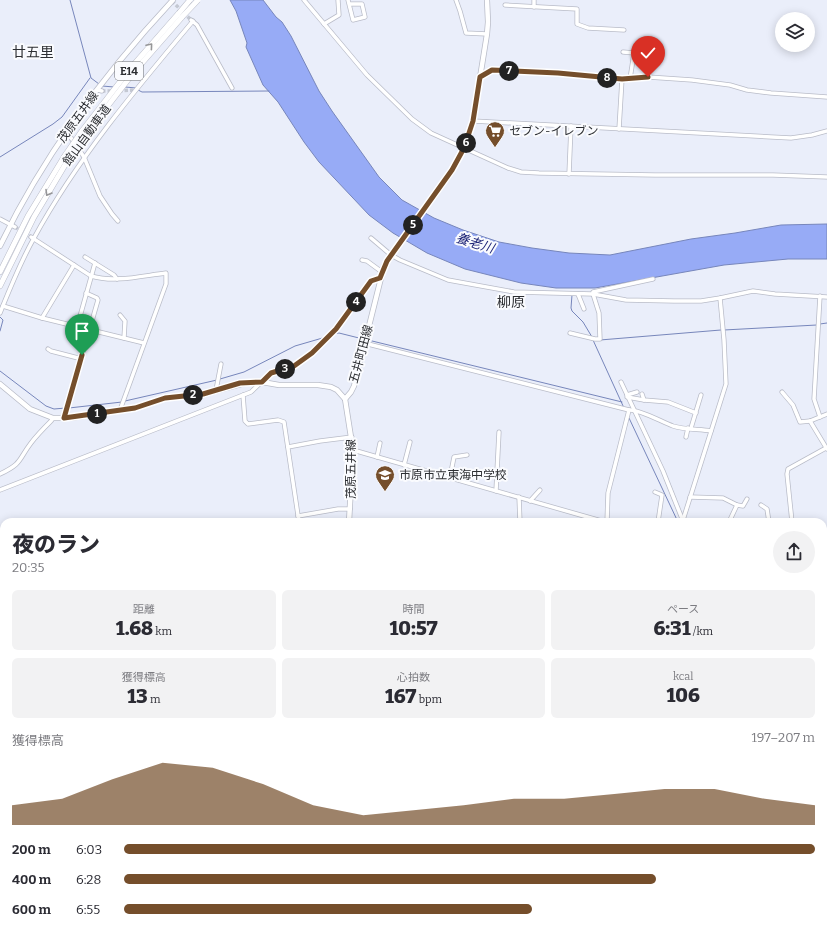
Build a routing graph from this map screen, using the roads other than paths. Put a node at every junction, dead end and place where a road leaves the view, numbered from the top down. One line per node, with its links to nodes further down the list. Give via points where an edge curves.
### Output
1 (172, 0): 28 (main road, 茂原五井線)
2 (190, 0): 12 (highway, 館山自動車道 / E14, bridge)
3 (198, 0): 12 (highway, 館山自動車道 / E14, bridge)
4 (304, 0): 13 (street)
5 (338, 0): 13 (street, via 339,15)
6 (456, 0): 15 (street, via 466,33)
7 (487, 0): 15 (main road, 五井町田線)
8 (534, 0): 11 (street)
9 (348, 2): 9 (street, via 353,20 365,17 362,4)
10 (505, 5): 11 (street)
11 (534, 7): 14 (street, via 577,9 577,24 588,28)
12 (180, 15): 31 (highway, 館山自動車道 / E14, bridge, via 130,69)
13 (324, 24): 29 (street, via 367,75 403,112 432,133)
14 (624, 30)
15 (487, 34): 17 (main road, 五井町田線)
16 (623, 52): 21 (street, via 634,53)
17 (481, 69): 18 (street); 19 (main road, 五井町田線)
18 (492, 70): 19 (street); 20 (street)
19 (480, 77): 24 (main road, 五井町田線)
20 (622, 79): 21 (street); 26 (street)
21 (630, 79): 23 (street, via 648,77 692,80 760,92)
22 (232, 88): 30 (street, via 192,20 134,90)
23 (827, 97)
24 (473, 121): 25 (street); 29 (main road, 五井町田線)
25 (571, 126): 26 (street); 32 (street)
26 (619, 128): 27 (street, via 791,138)
27 (827, 131)
28 (67, 132): 30 (street); 36 (main road, 茂原五井線, via 40,171)
29 (464, 148): 32 (street, via 521,172); 40 (main road, 五井町田線, via 452,170)
30 (84, 157): 35 (street, via 100,196); 37 (street)
31 (66, 159): 45 (highway, 館山自動車道 / E14, via 28,216); 51 (highway, 館山自動車道 / E14, one-way to 51)
32 (569, 174): 33 (street)
33 (827, 177)
34 (0, 219): 36 (street)
35 (118, 221)
36 (13, 226): 39 (main road, 茂原五井線)
37 (32, 238): 44 (street); 58 (street)
38 (371, 238): 40 (street)
39 (0, 246)
40 (391, 255): 46 (main road, 五井町田線); 53 (street, via 448,280 514,292)
41 (85, 257): 43 (street)
42 (362, 260): 46 (street)
43 (95, 263): 47 (street); 49 (street)
44 (74, 265): 47 (street); 62 (street)
45 (0, 272)
46 (382, 272): 48 (main road, 五井町田線)
47 (91, 276): 49 (street); 52 (street)
48 (380, 278): 67 (main road, 五井町田線); 72 (street, via 371,281 336,329 312,353 294,366 271,373)
49 (117, 279): 68 (street, via 166,273 166,284)
50 (653, 279): 54 (street)
51 (0, 286)
52 (86, 294): 63 (street); 64 (street, via 98,300)
53 (578, 294): 54 (street); 59 (street)
54 (593, 294): 57 (street, via 626,300 701,301); 65 (street, via 599,313 600,339)
55 (820, 296): 56 (street); 57 (street, via 750,291); 88 (street, via 814,400)
56 (827, 297)
57 (720, 298): 93 (street, via 726,384)
58 (3, 306): 60 (street); 62 (street)
59 (584, 309)
60 (0, 312)
61 (120, 315): 66 (street, via 125,321)
62 (42, 318): 63 (street)
63 (77, 327): 64 (street)
64 (89, 329): 66 (street); 70 (street)
65 (570, 333)
66 (124, 338): 68 (street)
67 (364, 343): 82 (main road, 五井町田線, via 354,386); 84 (street)
68 (144, 344): 85 (street)
69 (48, 349): 70 (street)
70 (82, 359): 90 (street)
71 (221, 364): 75 (street)
72 (262, 382): 75 (main road, via 240,383); 79 (street, via 252,392); 82 (main road, via 331,387)
73 (621, 382): 81 (street)
74 (0, 384): 89 (main road, via 30,409)
75 (216, 390): 85 (main road, via 165,398)
76 (637, 392): 81 (street)
77 (782, 392): 91 (street, via 793,406 798,421)
78 (642, 394): 83 (street)
79 (242, 395): 99 (street, via 248,424 282,420); 107 (street)
80 (701, 395): 86 (street)
81 (627, 396): 83 (street); 84 (street)
82 (345, 399): 95 (main road, 茂原五井線)
83 (644, 400): 86 (street, via 668,402)
84 (631, 409): 92 (street, via 674,426); 122 (street, via 607,498); 124 (street, via 663,472)
85 (120, 410): 90 (main road)
86 (696, 413): 92 (street)
87 (827, 414): 88 (street)
88 (820, 417): 91 (street)
89 (53, 418): 90 (main road); 105 (street, via 30,443 18,463)
90 (64, 418)
91 (810, 421): 100 (street)
92 (690, 428): 93 (street); 96 (street)
93 (712, 430): 112 (street)
94 (499, 432): 109 (street)
95 (352, 437): 99 (street); 101 (main road, 茂原五井線)
96 (686, 437)
97 (410, 442): 104 (street)
98 (380, 443): 103 (street)
99 (288, 447): 118 (street)
100 (827, 448): 128 (street, via 788,469)
101 (353, 450): 103 (street); 117 (main road, 茂原五井線)
102 (467, 455): 106 (street, via 454,457)
103 (377, 457): 104 (street)
104 (404, 465): 106 (street)
105 (0, 474)
106 (450, 477): 109 (street)
107 (0, 490)
108 (540, 490): 114 (street)
109 (496, 491): 111 (street)
110 (655, 492): 123 (street, via 662,495)
111 (519, 497): 114 (street); 120 (street)
112 (690, 498): 115 (street, via 723,498); 125 (street)
113 (747, 499): 115 (street, via 743,506)
114 (530, 501): 121 (street)
115 (737, 505): 126 (street)
116 (761, 505): 127 (street, via 767,509)
117 (350, 509): 118 (street); 119 (main road, 茂原五井線)
118 (298, 516)
119 (349, 518)
120 (520, 518)
121 (592, 518)
122 (606, 518)
123 (659, 518)
124 (682, 518)
125 (684, 518)
126 (731, 518)
127 (768, 518)
128 (792, 518)

